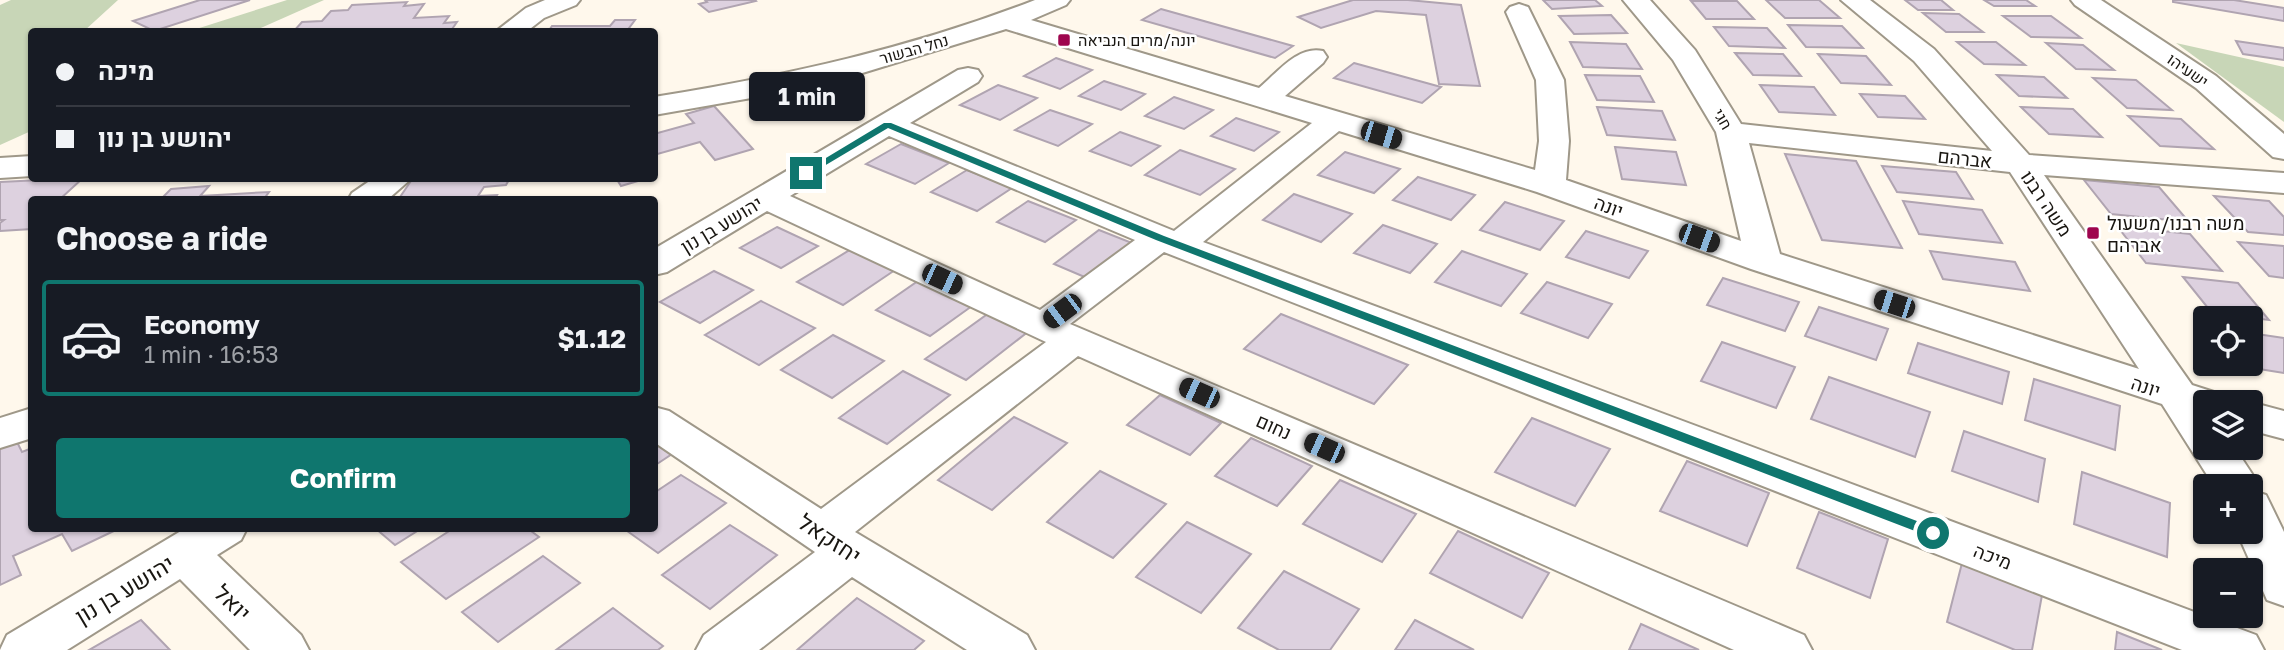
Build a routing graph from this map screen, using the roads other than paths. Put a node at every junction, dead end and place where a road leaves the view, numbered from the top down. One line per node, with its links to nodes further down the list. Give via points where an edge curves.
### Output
1 (567, 0): 8 (street)
2 (1057, 0): 7 (street)
3 (1636, 0): 15 (street, חגי, via 1685,56)
4 (1854, 0): 17 (street, משה רבנו, via 1924,55)
5 (2084, 0): 16 (street, ישעיהו, via 2206,82)
6 (1519, 12): 22 (street, via 1550,80 1554,141)
7 (1008, 21): 11 (street, יונה); 12 (street, נחל הבשור, via 856,65)
8 (514, 28)
9 (1313, 57): 11 (street)
10 (968, 76): 14 (street, יהושע בן נון)
11 (1264, 99): 13 (street, יונה)
12 (658, 106)
13 (1334, 121): 22 (street, יונה); 25 (street)
14 (888, 125): 24 (street, יהושע בן נון); 25 (street, מיכה)
15 (1731, 132): 17 (street, אברהם); 26 (street, חגי)
16 (2284, 150)
17 (2021, 164): 21 (street, אברהם); 29 (street, משה רבנו)
18 (28, 166): 19 (street)
19 (0, 168)
20 (390, 182): 23 (street)
21 (2284, 183)
22 (1549, 185): 26 (street, יונה)
23 (370, 196)
24 (765, 198): 27 (street, יהושע בן נון); 28 (street, נחום)
25 (1169, 241): 28 (street); 44 (street, מיכה)
26 (1764, 261): 29 (street, יונה)
27 (658, 262)
28 (1059, 332): 37 (street); 43 (street, נחום)
29 (2192, 401)
30 (2263, 419): 33 (street)
31 (28, 424): 34 (street)
32 (658, 424): 37 (street, יחזקאל)
33 (2284, 425)
34 (0, 434)
35 (2263, 538): 38 (street)
36 (204, 541): 39 (street, יהושע בן נון); 40 (street, יואל)
37 (837, 542): 41 (street); 42 (street, יחזקאל)
38 (2284, 587)
39 (25, 650)
40 (283, 650)
41 (722, 650)
42 (1009, 650)
43 (1786, 650)
44 (2238, 650)

